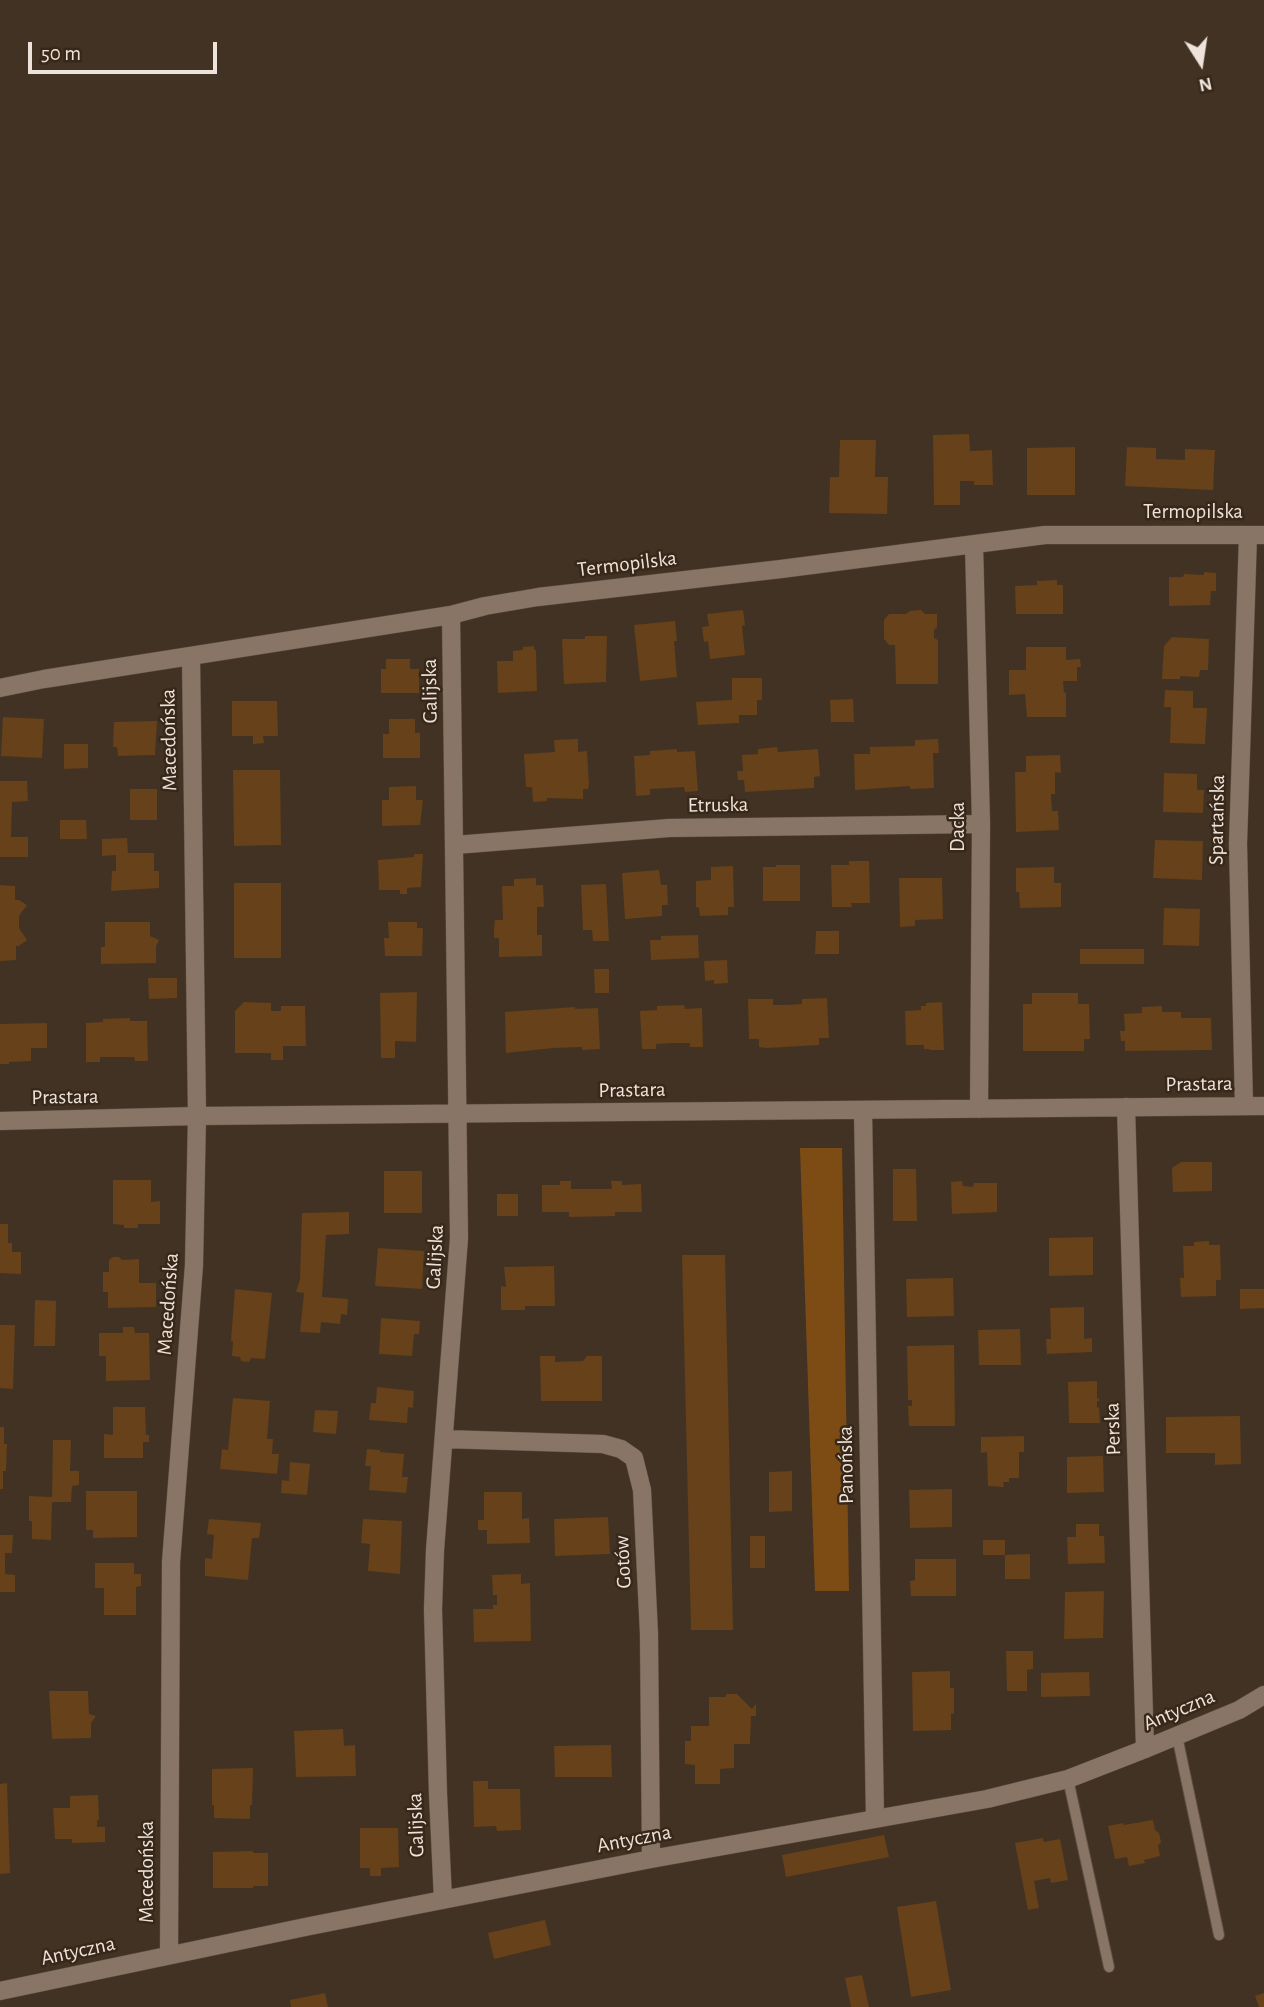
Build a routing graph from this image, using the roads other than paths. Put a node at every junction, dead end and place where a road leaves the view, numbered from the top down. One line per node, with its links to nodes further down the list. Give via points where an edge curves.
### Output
1 (1256, 535): 2 (street, Termopilska, via 1045,535); 8 (street, Spartańska, via 1238,844)
2 (974, 544): 3 (street, Termopilska, via 538,597); 6 (street, Dacka)
3 (451, 615): 4 (street, Termopilska); 7 (street, Galijska)
4 (191, 657): 5 (street, Termopilska); 14 (street, Macedońska)
5 (0, 688)
6 (981, 824): 7 (street, Etruska, via 668,828); 11 (street, Dacka)
7 (455, 845): 13 (street, Galijska)
8 (1244, 1106): 9 (street, Prastara); 10 (street, Prastara)
9 (1264, 1106)
10 (1126, 1107): 11 (street, Prastara); 19 (street, Perska)
11 (979, 1109): 12 (street, Prastara)
12 (863, 1110): 13 (street, Prastara); 21 (street, Panońska)
13 (459, 1114): 14 (street, Prastara); 16 (street, Galijska, via 459,1238)
14 (197, 1116): 15 (street, Prastara); 25 (street, Macedońska, via 194,1265 171,1562)
15 (0, 1121)
16 (444, 1439): 22 (street, Gotów, via 603,1444 634,1458 642,1490 649,1634); 23 (street, Galijska, via 433,1609)
17 (1264, 1695): 18 (street, Antyczna)
18 (1177, 1736): 19 (street, Antyczna); 24 (lane)
19 (1145, 1749): 20 (street, Antyczna)
20 (1068, 1779): 21 (street, Antyczna, via 987,1799); 26 (lane)
21 (875, 1818): 22 (street, Antyczna)
22 (651, 1859): 23 (street, Antyczna)
23 (443, 1900): 25 (street, Antyczna)
24 (1219, 1935)
25 (169, 1955): 27 (street, Antyczna)
26 (1109, 1967)
27 (0, 1991)

